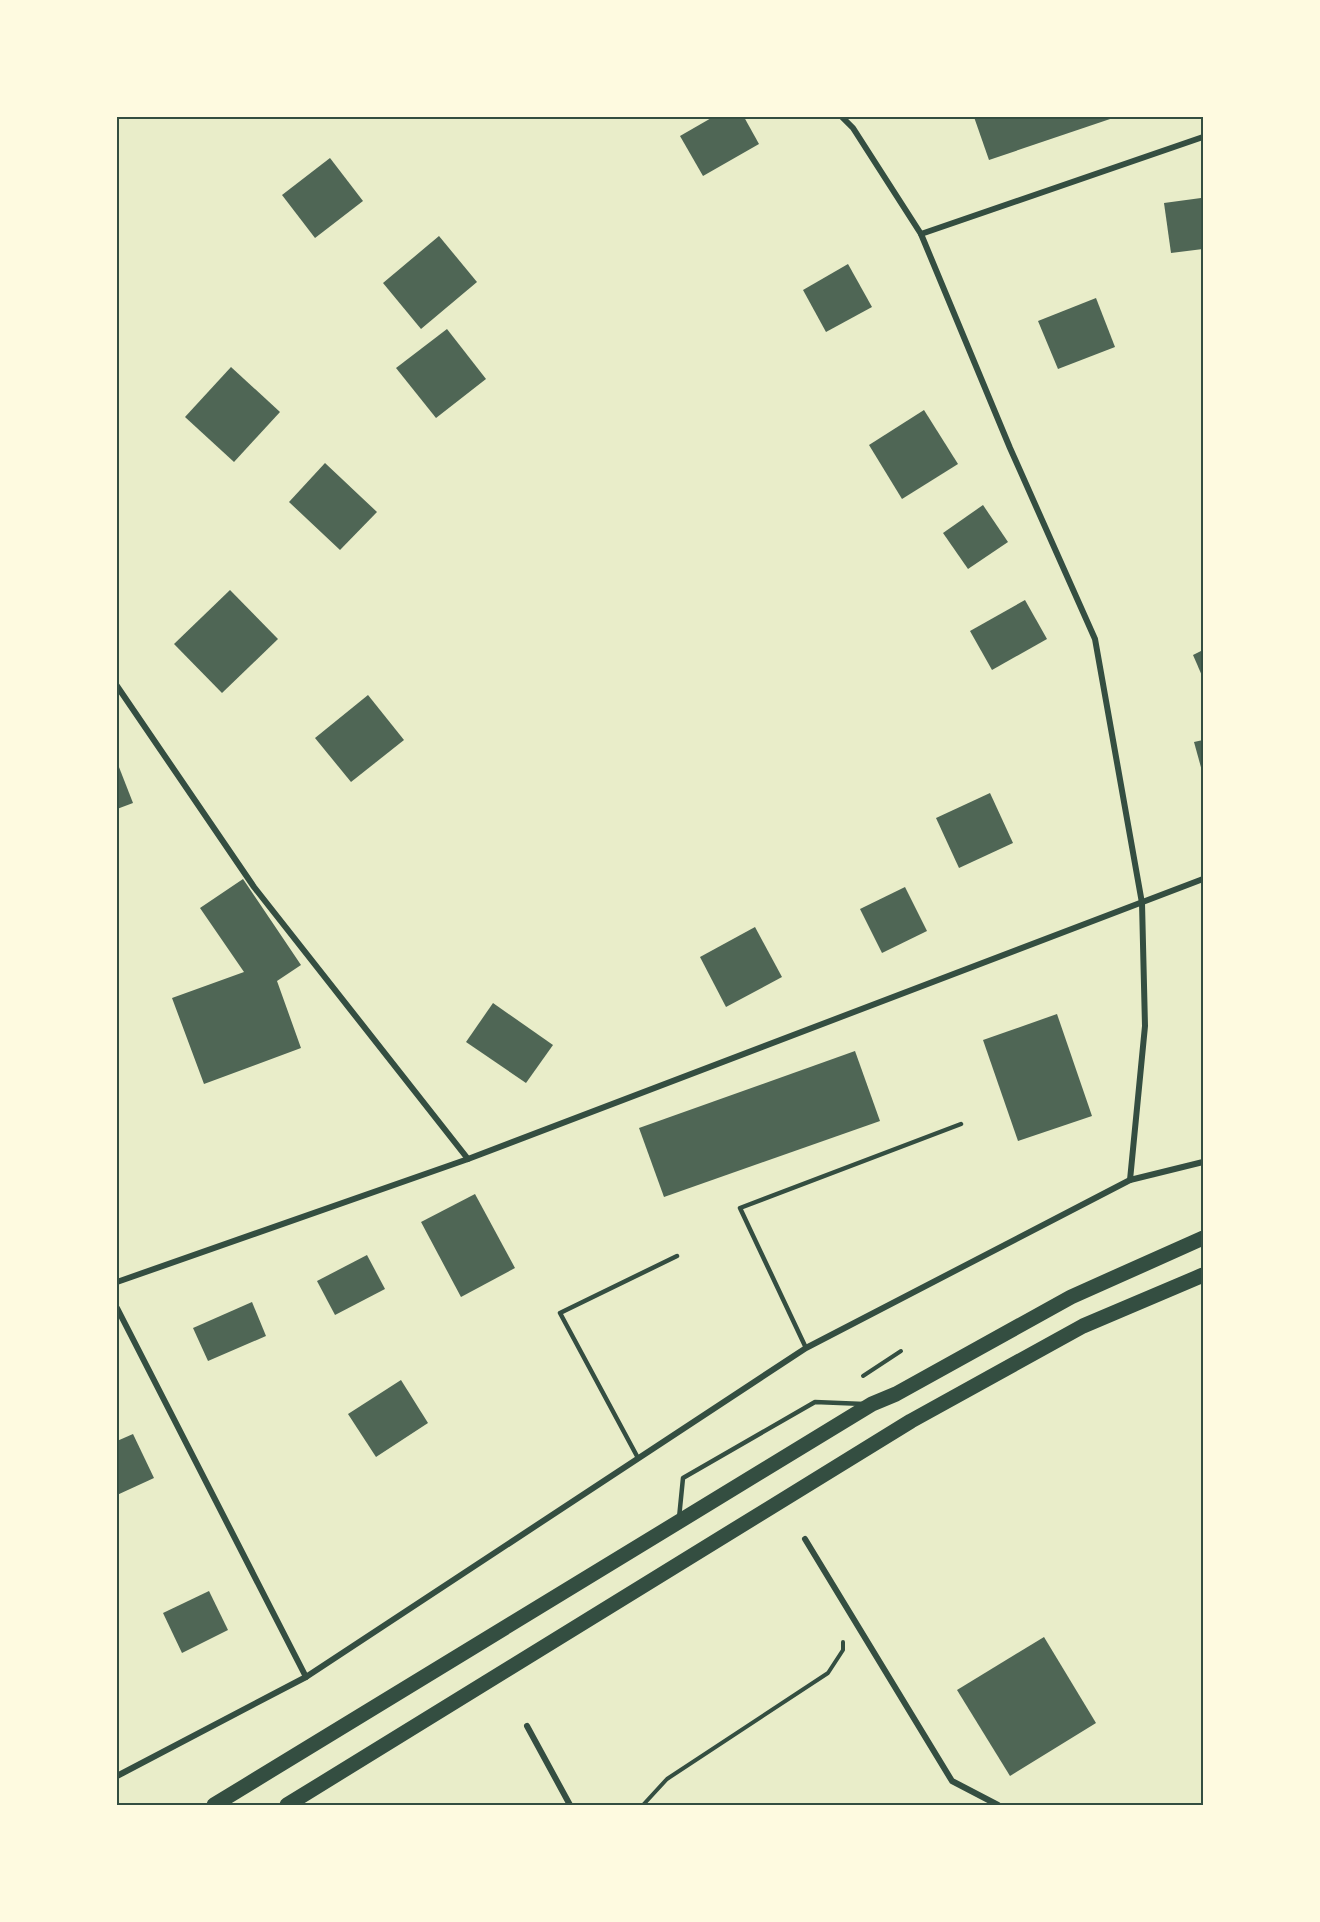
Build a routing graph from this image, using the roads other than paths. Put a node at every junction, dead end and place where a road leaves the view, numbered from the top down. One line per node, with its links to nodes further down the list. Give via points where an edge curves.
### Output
1 (842, 117): 3 (street)
2 (850, 117): 3 (street)
3 (853, 129): 5 (street)
4 (1203, 137): 5 (street)
5 (921, 234): 8 (street, via 1095,639)
6 (117, 686): 10 (street, via 254,887)
7 (1203, 879): 8 (street)
8 (1142, 903): 10 (street); 12 (street, via 1145,1026)
9 (961, 1124): 18 (lane, via 740,1208)
10 (468, 1159): 16 (street)
11 (1203, 1162): 12 (street)
12 (1130, 1180): 18 (street)
13 (1203, 1238): 19 (main road, via 1071,1297)
14 (677, 1256): 20 (lane, via 560,1313)
15 (1203, 1275): 27 (main road, via 1083,1326 911,1421)
16 (117, 1282)
17 (117, 1308): 23 (street)
18 (806, 1348): 20 (street)
19 (872, 1404): 21 (main road); 21 (lane, via 815,1402 683,1478)
20 (638, 1458): 23 (street)
21 (679, 1521): 26 (main road)
22 (805, 1539): 29 (street, via 952,1781)
23 (306, 1677): 25 (street)
24 (527, 1726): 28 (street)
25 (117, 1776)
26 (214, 1805)
27 (287, 1805)
28 (570, 1805)
29 (998, 1805)

